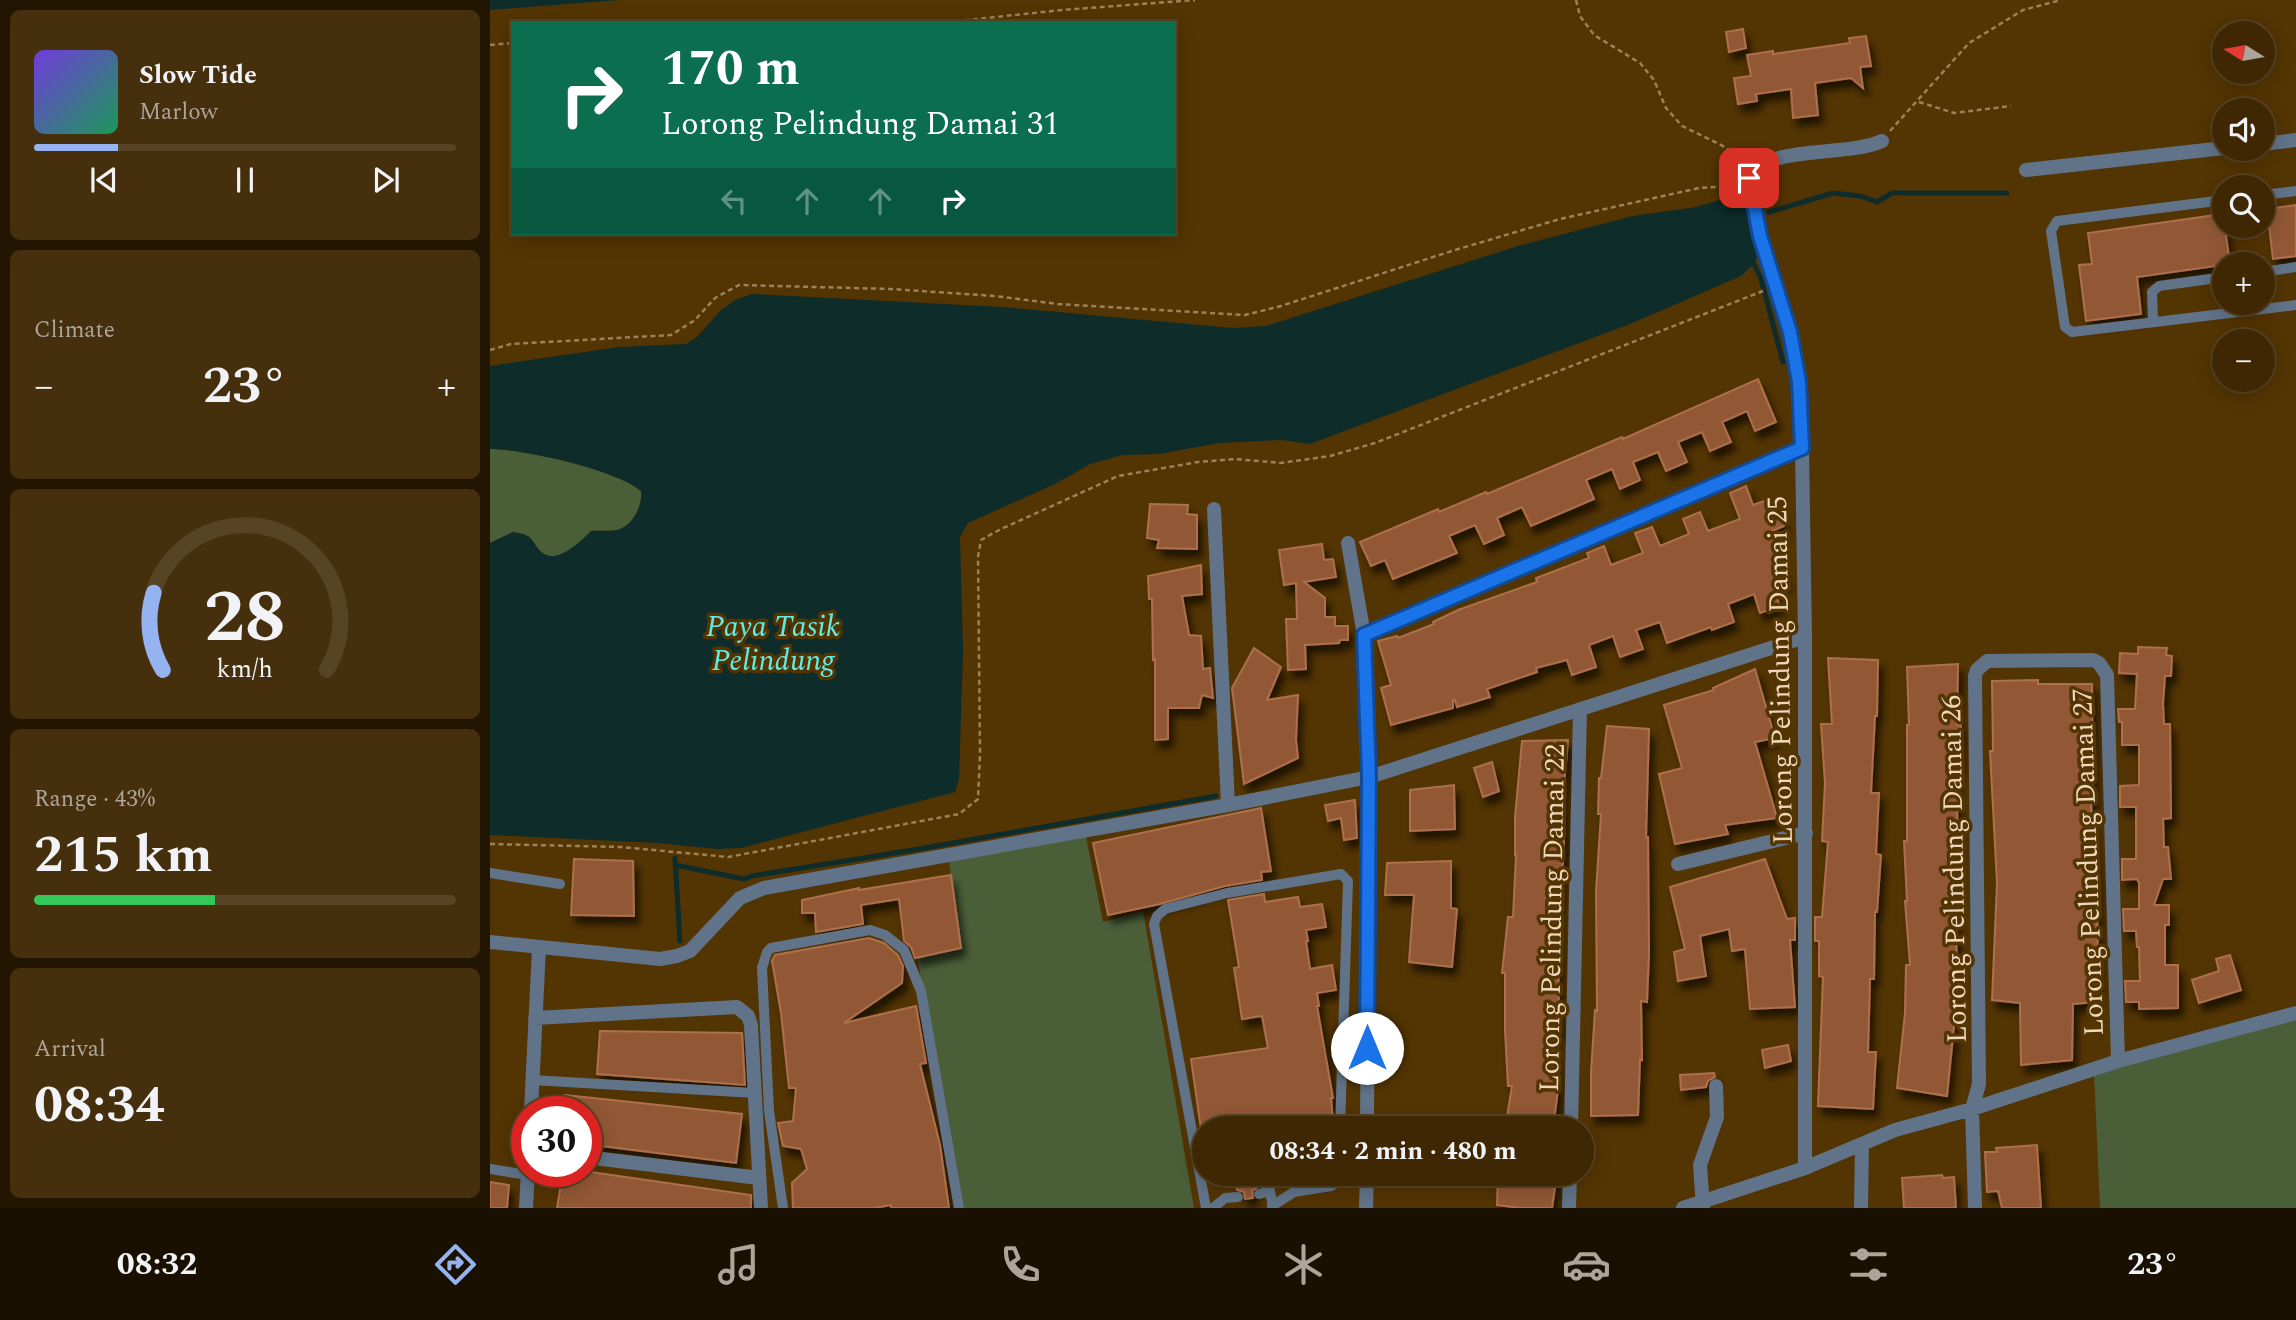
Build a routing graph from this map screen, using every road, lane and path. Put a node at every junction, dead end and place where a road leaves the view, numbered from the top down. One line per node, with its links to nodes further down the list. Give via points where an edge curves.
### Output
1 (1195, 0): 4 (path)
2 (1576, 0): 14 (path, via 1580,16 1594,35 1640,63 1682,125 1727,148)
3 (2061, 0): 7 (path, via 2023,10 1974,40)
4 (958, 21)
5 (511, 43): 6 (path)
6 (490, 45)
7 (1918, 101): 8 (path, via 1954,113); 10 (path)
8 (2011, 106)
9 (2296, 140): 11 (street)
10 (1882, 141): 14 (street, via 1853,150 1775,157)
11 (2275, 143)
12 (2212, 149): 13 (street)
13 (2026, 170)
14 (1749, 178): 17 (street, Lorong Pelindung Damai 25)
15 (2296, 191): 16 (lane)
16 (2275, 194)
17 (1754, 196): 25 (path, via 1734,186 1699,188 1560,219 1245,314 891,289 739,285 671,334 511,344); 26 (street, Lorong Pelindung Damai 25, via 1760,236 1790,332 1799,382)
18 (2212, 202): 24 (lane, via 2057,221 2051,231 2065,327 2072,332)
19 (2296, 267): 20 (lane)
20 (2275, 270)
21 (2212, 279): 24 (lane, via 2159,286 2152,292)
22 (1759, 292): 36 (path, via 1375,443 1281,463 1235,459 1118,476 981,540 978,799 959,814 728,857 621,847)
23 (2296, 305): 24 (lane)
24 (2153, 322)
25 (490, 350)
26 (1802, 448): 29 (street); 30 (street, Lorong Pelindung Damai 25)
27 (1214, 509): 34 (street)
28 (1348, 543): 29 (street)
29 (1364, 635): 33 (street)
30 (1805, 637): 32 (street); 35 (street, Lorong Pelindung Damai 25)
31 (2099, 663): 44 (street, Lorong Pelindung Damai 27, via 2107,675); 49 (street, Lorong Pelindung Damai 26, via 1987,661 1975,676 1979,1084)
32 (1580, 709): 33 (street); 52 (street, Lorong Pelindung Damai 22)
33 (1369, 777): 34 (street); 51 (street)
34 (1228, 805): 41 (street, via 765,888 740,898 690,951 677,956 660,959)
35 (1806, 833): 37 (street); 56 (street, Lorong Pelindung Damai 25)
36 (490, 844)
37 (1678, 864)
38 (490, 873): 39 (lane)
39 (561, 884)
40 (490, 942): 41 (street)
41 (539, 948): 43 (street)
42 (2296, 1013): 44 (street)
43 (536, 1018): 45 (street); 47 (street, via 737,1007 751,1025)
44 (2118, 1061): 49 (street)
45 (533, 1080): 47 (lane); 48 (street)
46 (1716, 1086): 67 (street, via 1717,1117 1700,1165)
47 (754, 1093): 59 (street)
48 (532, 1096)
49 (1972, 1109): 54 (street); 79 (street)
50 (1340, 1116): 53 (lane, via 1348,881 1341,874 1227,894 1165,909 1157,916 1154,925)
51 (1367, 1116)
52 (1571, 1116)
53 (1192, 1132)
54 (1862, 1144): 56 (street); 78 (street)
55 (602, 1159): 59 (street)
56 (1805, 1168): 67 (street)
57 (490, 1169): 58 (lane)
58 (511, 1171)
59 (759, 1178): 70 (street)
60 (1202, 1186): 73 (lane)
61 (1331, 1186): 68 (lane, via 1294,1192)
62 (1367, 1186): 75 (street)
63 (1570, 1186): 76 (street)
64 (527, 1187): 69 (street)
65 (1259, 1194): 68 (lane, via 1270,1191)
66 (1238, 1197): 74 (lane, via 1225,1198)
67 (1702, 1205): 77 (street)
68 (1273, 1207)
69 (526, 1208)
70 (761, 1208)
71 (783, 1208): 72 (lane, via 769,1111 764,959 771,948 870,930 904,950 920,990)
72 (959, 1208)
73 (1206, 1208)
74 (1213, 1208)
75 (1366, 1208)
76 (1569, 1208)
77 (1683, 1208)
78 (1861, 1208)
79 (1975, 1208)

